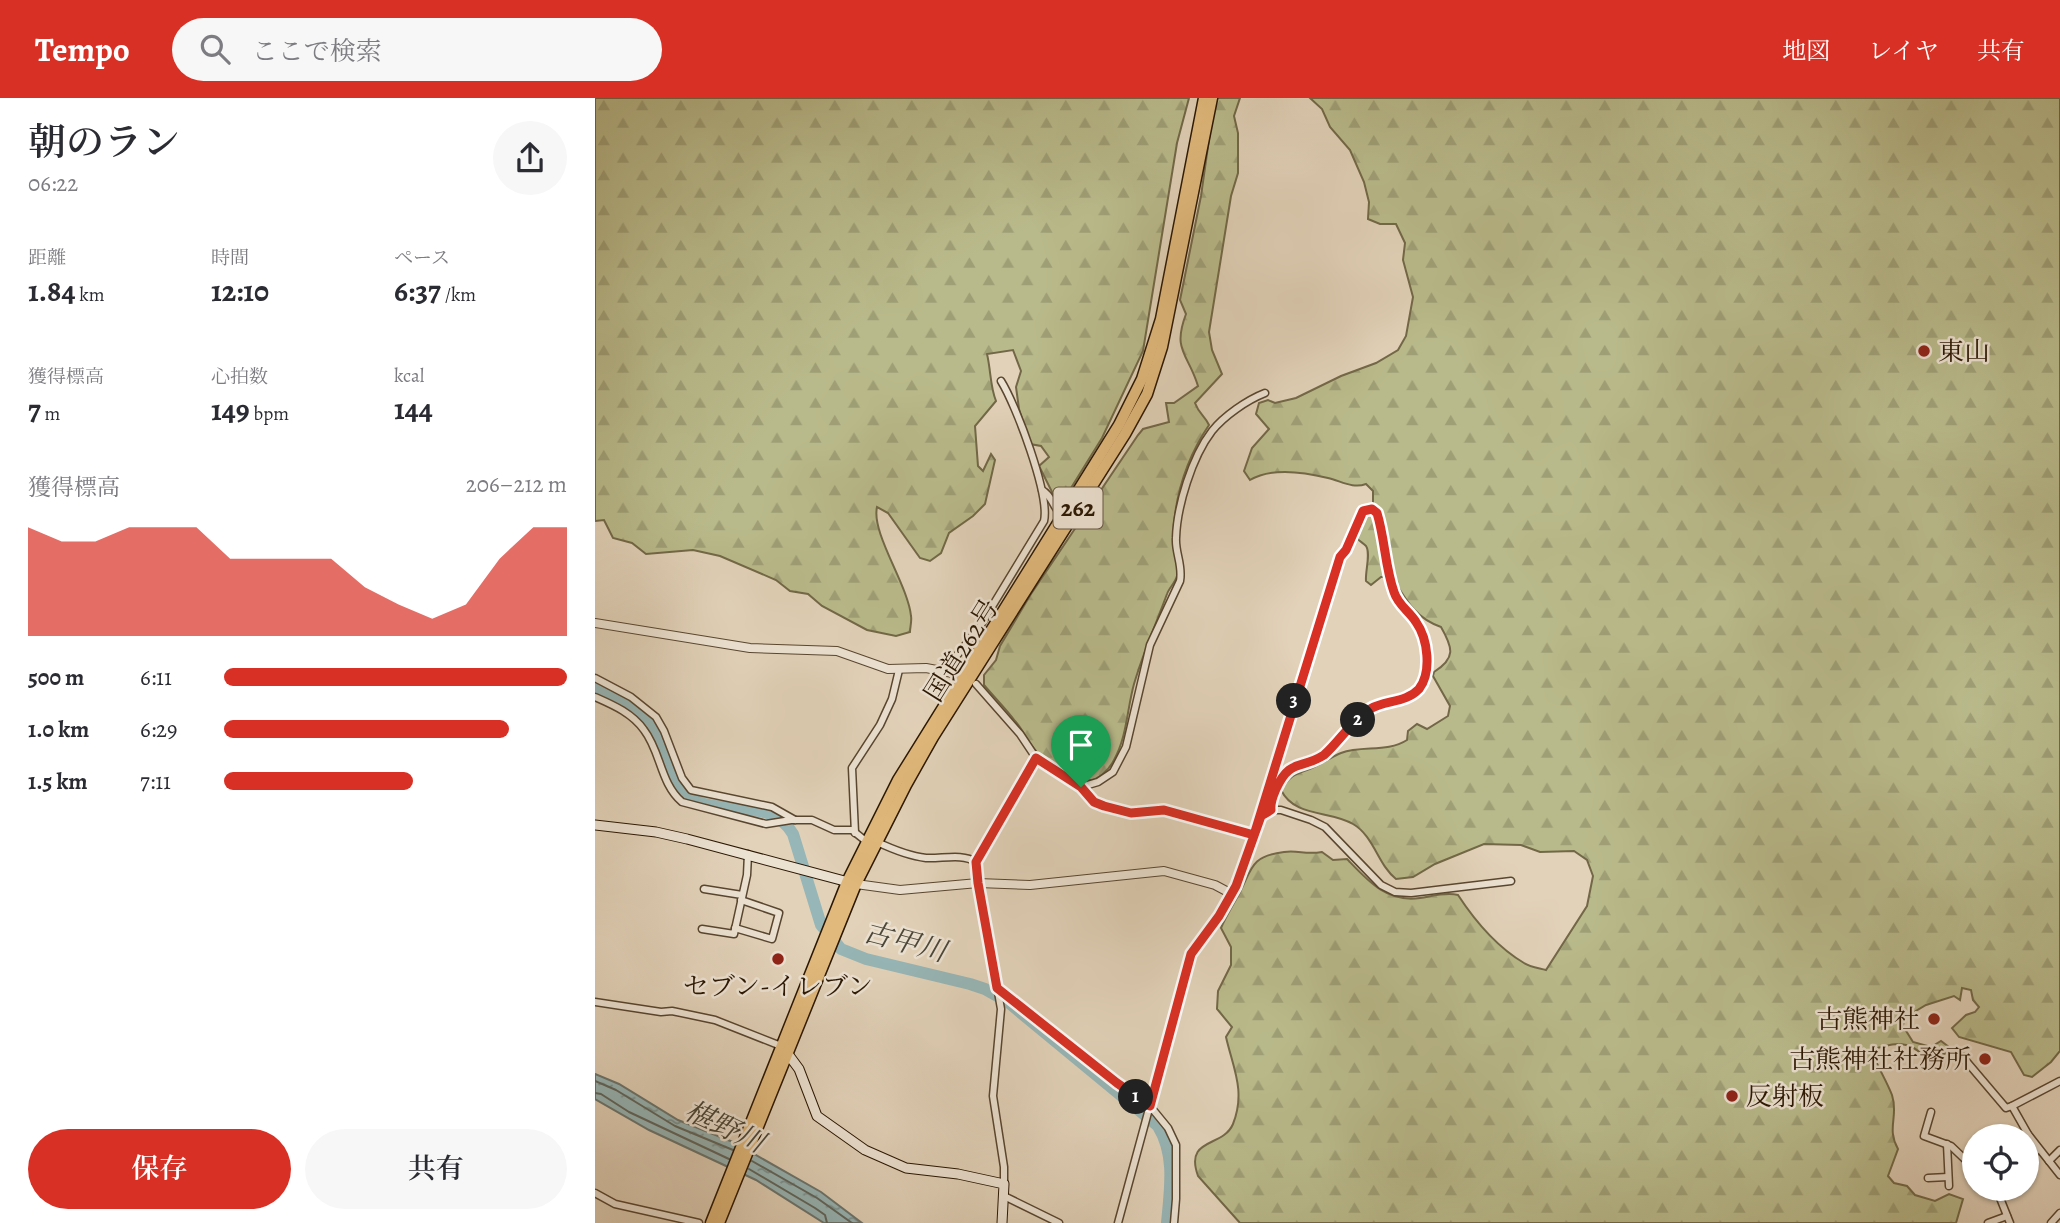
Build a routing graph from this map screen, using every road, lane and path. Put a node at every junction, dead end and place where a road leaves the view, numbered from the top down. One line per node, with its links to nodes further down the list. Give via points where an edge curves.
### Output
1 (1204, 98): 6 (highway, 国道262号 / 262, via 1149,360 1132,403)
2 (1212, 98): 6 (highway, 国道262号 / 262, via 1152,382 1125,434)
3 (1001, 381): 5 (street, via 1011,397)
4 (1265, 393): 14 (street, via 1218,425 1195,461 1178,509 1175,547 1182,570 1180,581 1150,645 1126,747 1113,772)
5 (1042, 490): 6 (street); 9 (street, via 1044,521 979,628 954,659)
6 (1065, 519): 21 (highway, 国道262号 / 262, via 927,731 898,780)
7 (595, 623): 8 (street, via 750,648 837,651)
8 (899, 670): 9 (street); 19 (street, via 880,725 852,768)
9 (954, 673)
10 (595, 678): 17 (street, via 656,717 691,790 772,807)
11 (976, 684): 13 (street)
12 (595, 697): 17 (street, via 624,711 645,731 668,785 682,802 766,824)
13 (1036, 758): 14 (street); 23 (street)
14 (1081, 787): 20 (street, via 1104,806 1131,813 1164,810)
15 (1271, 810): 16 (street); 16 (street, via 1286,770 1324,755 1367,711 1412,694 1425,674 1422,633 1395,596 1382,528 1372,509 1363,511 1340,557); 24 (street, via 1325,827 1381,885 1395,892)
16 (1261, 816): 20 (street)
17 (793, 820): 19 (street, via 812,820 834,830)
18 (595, 825): 22 (main road, via 656,832)
19 (855, 832): 21 (street)
20 (1254, 835): 28 (street)
21 (872, 842): 23 (street, via 923,858); 25 (highway, 国道262号 / 262)
22 (748, 853): 25 (main road); 29 (street)
23 (976, 862): 26 (street)
24 (1511, 881)
25 (852, 883): 26 (street, via 900,890); 34 (highway, 国道262号 / 262)
26 (978, 883): 28 (street, via 1030,885 1164,871); 32 (street)
27 (704, 889): 29 (street)
28 (1230, 893): 37 (street, via 1191,954)
29 (742, 897): 30 (street); 30 (street, via 779,913 772,939)
30 (735, 928): 31 (street, via 734,934)
31 (702, 929)
32 (998, 989): 37 (street); 50 (street, via 993,1079)
33 (595, 1002): 34 (street, via 715,1020)
34 (785, 1050): 41 (highway, 国道262号 / 262); 50 (main road, via 799,1069 817,1116 866,1150 906,1168)
35 (1961, 1055): 38 (street)
36 (2060, 1081): 38 (street)
37 (1150, 1107): 62 (street); 63 (street, via 1176,1145)
38 (2007, 1108): 40 (street)
39 (1931, 1112): 42 (street, via 1924,1136)
40 (2020, 1124)
41 (753, 1129): 58 (highway, 国道262号 / 262); 59 (highway, 国道262号 / 262)
42 (1947, 1144): 45 (street); 48 (street)
43 (2039, 1149): 46 (street)
44 (2060, 1150): 46 (street)
45 (1962, 1157)
46 (2049, 1161): 47 (street)
47 (2060, 1175)
48 (1948, 1177): 49 (street); 51 (street)
49 (1928, 1178)
50 (1004, 1184): 53 (main road)
51 (1949, 1186)
52 (595, 1193): 57 (street, via 615,1204)
53 (1005, 1196): 60 (main road); 61 (street)
54 (2001, 1201): 56 (street)
55 (2060, 1213): 65 (street)
56 (2008, 1219): 64 (street)
57 (699, 1223)
58 (711, 1223)
59 (719, 1223)
60 (1002, 1223)
61 (1059, 1223)
62 (1118, 1223)
63 (1174, 1223)
64 (1988, 1223)
65 (2051, 1223)

